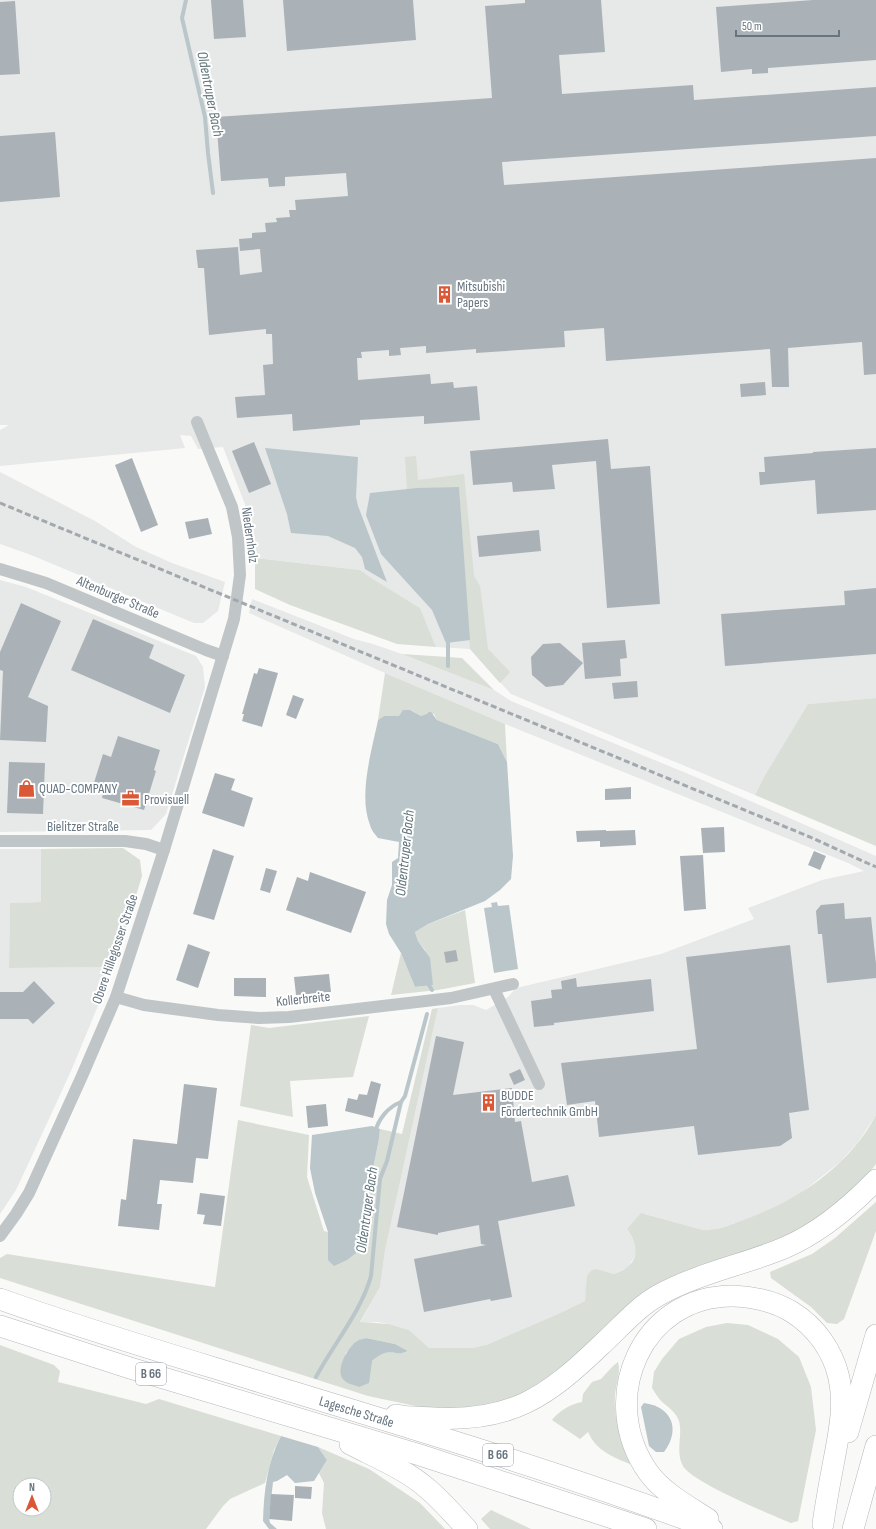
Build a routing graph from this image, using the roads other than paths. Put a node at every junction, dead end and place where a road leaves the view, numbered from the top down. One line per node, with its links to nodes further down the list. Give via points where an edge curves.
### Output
1 (197, 422): 3 (street, Niedernholz, via 232,507 238,537 240,588)
2 (0, 569): 3 (street, Altenburger Straße, via 46,583)
3 (223, 656): 5 (street, Obere Hillegosser Straße)
4 (0, 841): 5 (street, Bielitzer Straße, via 126,841)
5 (164, 850): 8 (street, Obere Hillegosser Straße)
6 (513, 984): 7 (street, Kollerbreite)
7 (494, 989): 8 (street, Kollerbreite, via 451,998 289,1017 259,1018 144,1005); 9 (street)
8 (116, 997): 11 (street, Obere Hillegosser Straße, via 29,1193)
9 (539, 1084)
10 (876, 1180): 15 (highway, via 834,1218 785,1248 695,1278 658,1296 634,1313 558,1384 520,1406 498,1414 478,1418 399,1415)
11 (0, 1236)
12 (0, 1300): 15 (highway, Lagesche Straße / B 66)
13 (0, 1326): 16 (highway, Lagesche Straße / B 66)
14 (876, 1335): 18 (highway)
15 (282, 1388): 21 (highway, Lagesche Straße / B 66, via 530,1466)
16 (303, 1420): 19 (highway, via 403,1471 428,1488); 20 (highway, Lagesche Straße / B 66, via 420,1455)
17 (876, 1446): 23 (highway)
18 (822, 1526): 22 (highway, via 842,1420 839,1378 832,1358 814,1330 781,1306 760,1298 721,1296 682,1308 654,1330 639,1353 630,1376 626,1394 626,1413 630,1435 649,1472 663,1488)
19 (467, 1529)
20 (646, 1529)
21 (712, 1529)
22 (725, 1529)
23 (854, 1529)

